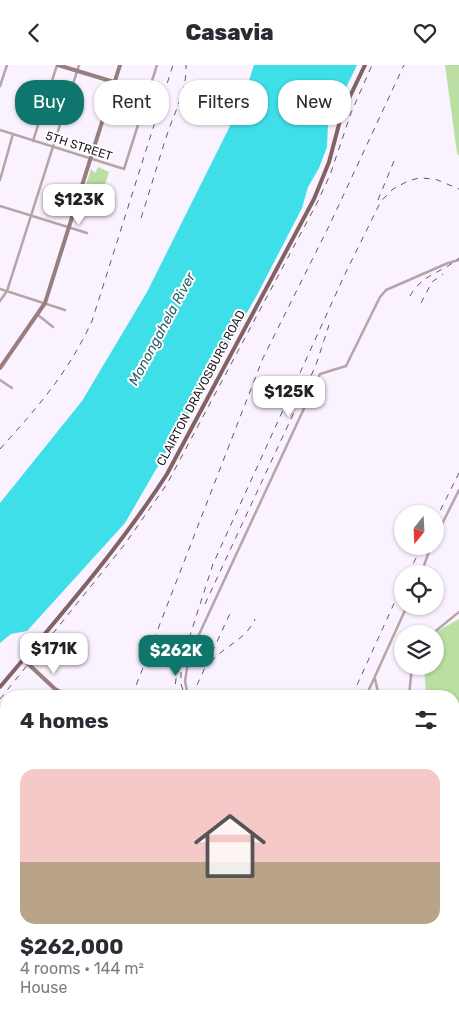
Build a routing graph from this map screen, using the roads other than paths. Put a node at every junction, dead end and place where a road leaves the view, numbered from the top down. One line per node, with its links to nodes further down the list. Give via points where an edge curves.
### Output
1 (6, 65): 11 (street)
2 (57, 65): 7 (main road); 16 (street)
3 (79, 65): 7 (street)
4 (120, 65): 9 (main road)
5 (157, 65): 10 (street)
6 (365, 65): 40 (main road, CLAIRTON DRAVOSBURG ROAD, via 342,113 329,162 314,199 166,474 108,556)
7 (77, 71): 8 (main road); 17 (street)
8 (107, 80)
9 (115, 80)
10 (152, 80)
11 (0, 86)
12 (101, 125): 18 (main road)
13 (138, 125): 18 (street, 5TH STREET, via 124,169)
14 (0, 130): 15 (street, 5TH STREET)
15 (13, 134): 16 (street, 5TH STREET); 19 (street)
16 (33, 141): 17 (street, 5TH STREET)
17 (54, 147): 18 (street, 5TH STREET); 21 (street)
18 (90, 159): 22 (main road)
19 (0, 180)
20 (0, 205): 21 (street)
21 (32, 216): 22 (street); 26 (street)
22 (69, 227): 23 (street); 28 (main road)
23 (88, 233)
24 (459, 260): 45 (street, via 386,290 346,366 320,374 189,656 184,681)
25 (0, 289): 26 (street)
26 (7, 291): 27 (street); 28 (street)
27 (0, 301)
28 (45, 303): 29 (street); 30 (main road)
29 (65, 310)
30 (38, 315): 31 (street); 32 (main road)
31 (53, 327)
32 (0, 368)
33 (0, 380): 34 (street)
34 (12, 388)
35 (459, 489): 36 (street)
36 (444, 520)
37 (459, 612): 39 (street)
38 (403, 615): 42 (street)
39 (443, 625)
40 (23, 659): 43 (main road, CLAIRTON DRAVOSBURG ROAD); 44 (main road)
41 (411, 675): 48 (street)
42 (374, 678): 46 (street); 47 (street)
43 (0, 687)
44 (57, 690)
45 (186, 690)
46 (369, 690)
47 (377, 690)
48 (410, 690)

